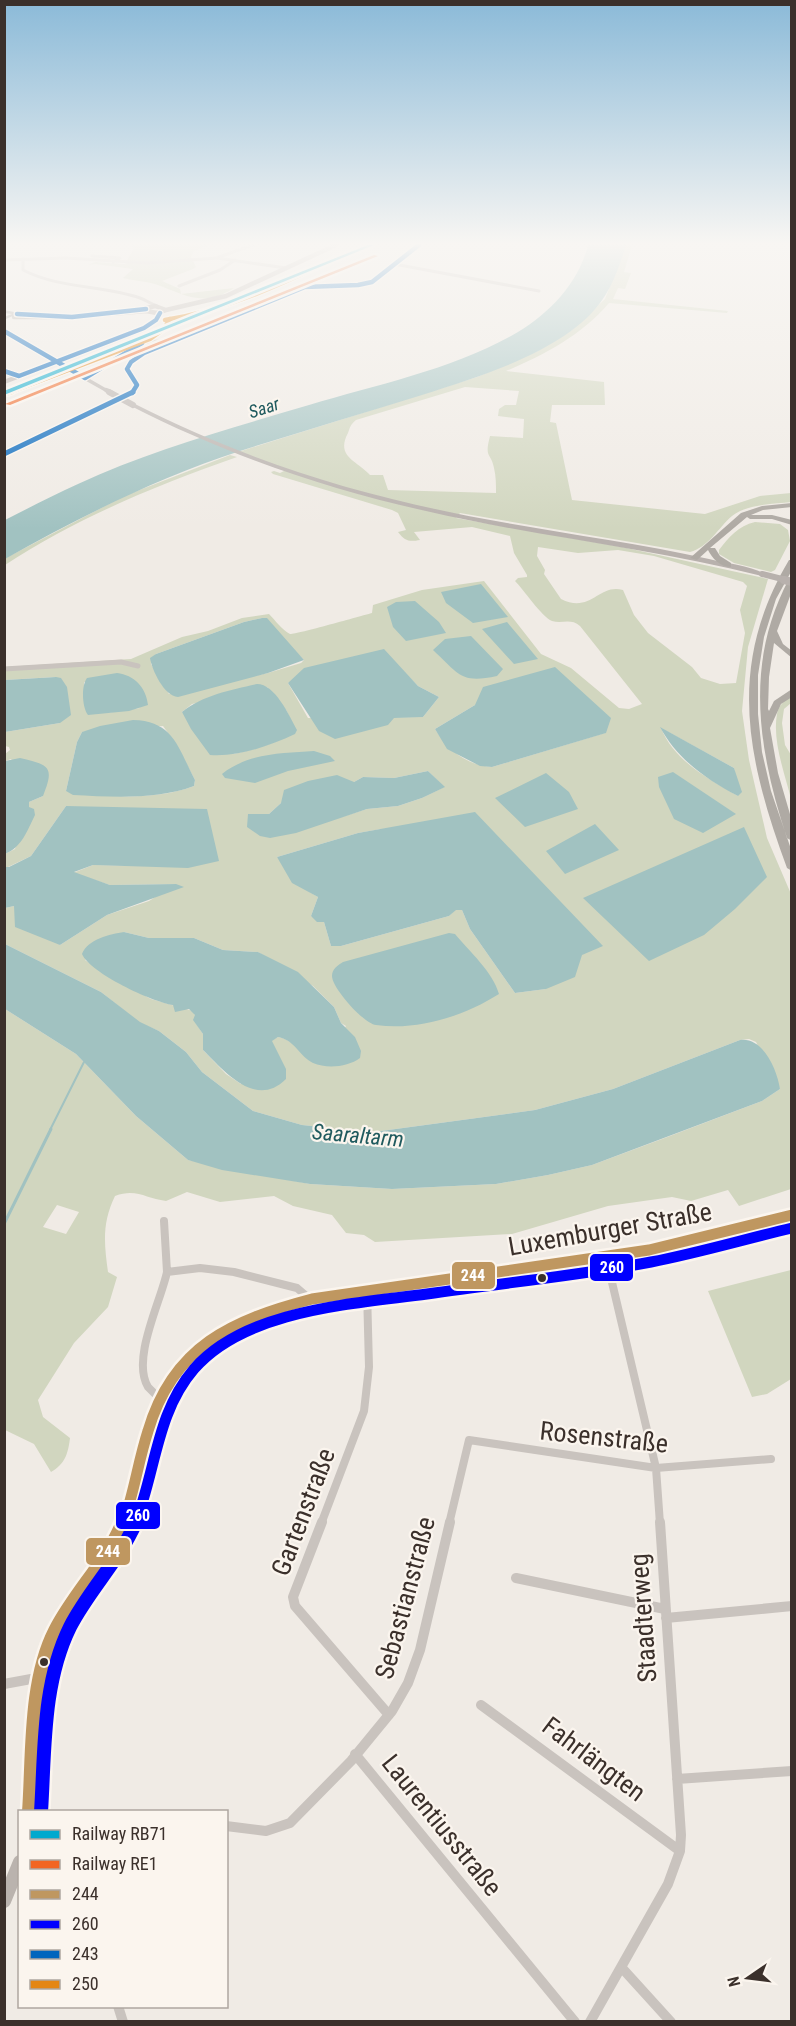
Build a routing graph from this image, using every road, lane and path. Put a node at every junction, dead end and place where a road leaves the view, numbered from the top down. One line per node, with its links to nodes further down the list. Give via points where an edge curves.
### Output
1 (18, 340): 9 (main road, bridge)
2 (110, 340): 8 (main road)
3 (155, 340): 9 (street, via 117,356 100,373)
4 (160, 340): 6 (street)
5 (178, 340): 6 (street)
6 (172, 342): 11 (street, via 131,362 128,374 136,388)
7 (4, 371): 8 (street)
8 (19, 376): 10 (main road)
9 (85, 378): 15 (main road, bridge, via 207,443 283,471 458,516)
10 (4, 382)
11 (4, 454)
12 (792, 505): 15 (highway, via 762,508 744,515)
13 (792, 523): 14 (highway, via 768,517 746,518 732,527)
14 (712, 550): 16 (highway); 18 (highway)
15 (694, 558): 16 (main road)
16 (704, 560): 18 (main road)
17 (792, 562): 27 (highway, via 774,592 762,625 752,694 764,789)
18 (728, 566): 19 (main road, bridge)
19 (792, 581): 20 (highway)
20 (772, 627): 21 (highway, via 779,645); 25 (highway, via 763,676)
21 (792, 656)
22 (138, 666): 23 (street, via 121,662)
23 (4, 669)
24 (792, 692): 25 (highway, via 777,702)
25 (765, 733): 26 (highway, via 776,789)
26 (792, 838)
27 (792, 868)
28 (792, 1215): 30 (main road, Luxemburger Straße, via 692,1241)
29 (164, 1221): 31 (street)
30 (606, 1257): 32 (main road, Luxemburger Straße); 37 (street, Staadterweg)
31 (167, 1272): 33 (street, via 225,1270 297,1288); 34 (street, via 144,1351 148,1387)
32 (366, 1291): 33 (main road, Luxemburger Straße); 44 (street, Gartenstraße, via 369,1367 364,1411 293,1597 300,1614)
33 (311, 1300): 34 (main road, Luxemburger Straße, via 248,1318 209,1338 183,1361)
34 (158, 1397): 41 (main road, Luxemburger Straße, via 120,1528 61,1619)
35 (469, 1440): 37 (street, Rosenstraße); 44 (street, Sebastianstraße, via 420,1650 412,1676)
36 (771, 1459): 37 (street, Rosenstraße)
37 (656, 1468): 40 (street, Staadterweg)
38 (516, 1578): 40 (street)
39 (792, 1606): 40 (street)
40 (665, 1613): 47 (street, Staadterweg)
41 (42, 1677): 42 (street); 48 (main road, Luxemburger Straße)
42 (4, 1684)
43 (481, 1705): 50 (street, Fahrlängten)
44 (390, 1715): 45 (street, Sebastianstraße)
45 (355, 1754): 49 (street, Laurentiusstraße, via 279,1830 262,1833); 54 (street, Laurentiusstraße)
46 (792, 1771): 47 (street, Fahrlängten)
47 (677, 1779): 50 (street, Staadterweg)
48 (29, 1810)
49 (228, 1826)
50 (680, 1851): 53 (street, Staadterweg, via 668,1884)
51 (16, 1885): 52 (main road)
52 (4, 1901)
53 (622, 1968): 55 (street); 56 (street)
54 (575, 2022)
55 (590, 2022)
56 (671, 2022)

